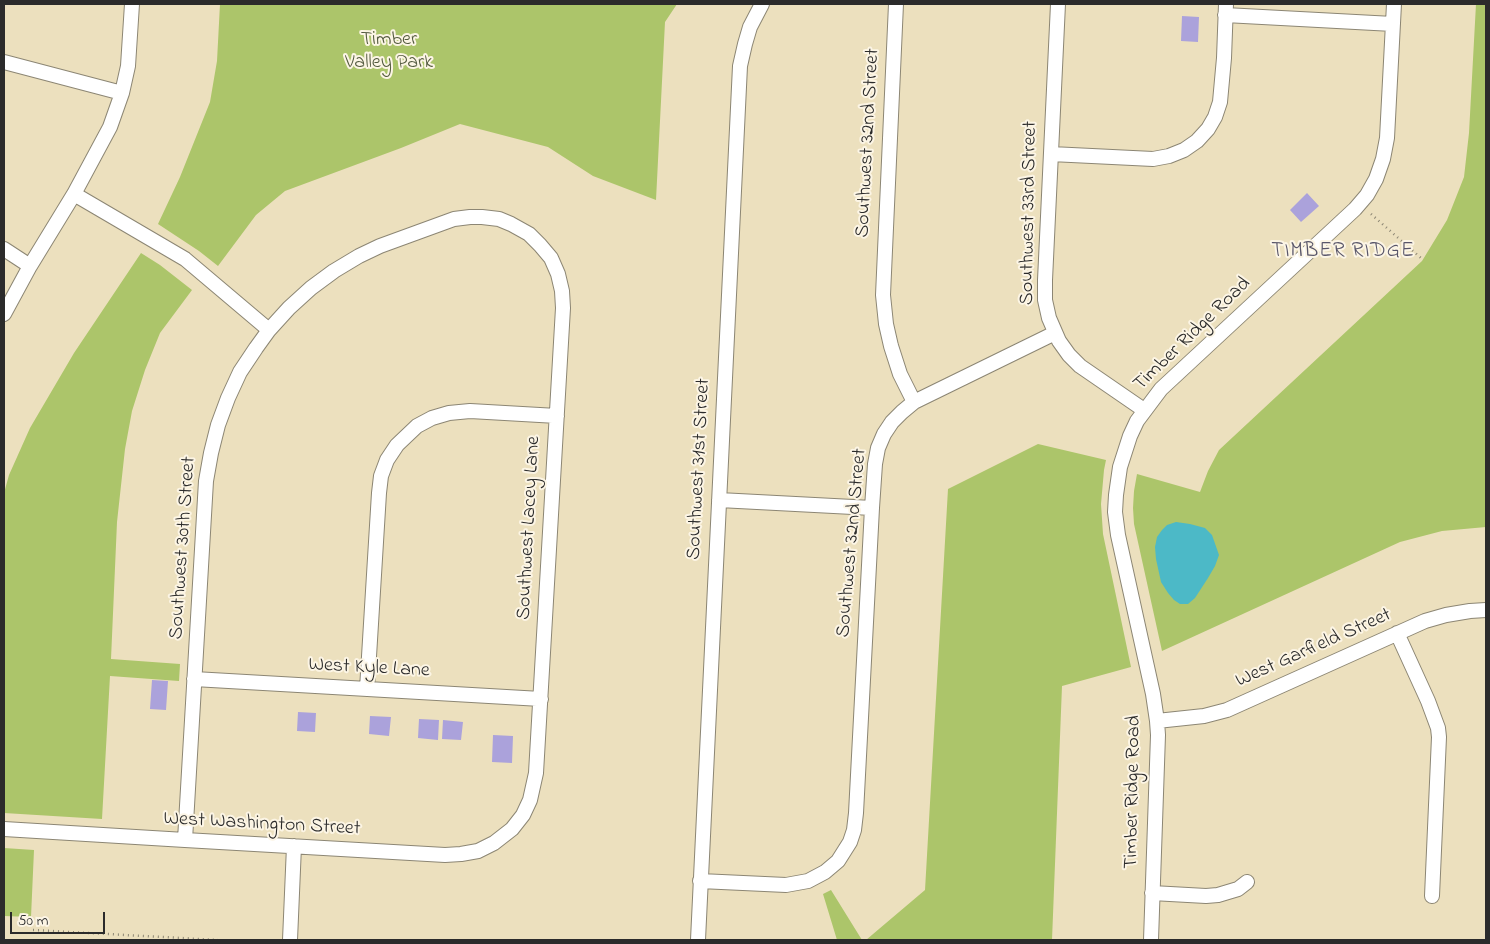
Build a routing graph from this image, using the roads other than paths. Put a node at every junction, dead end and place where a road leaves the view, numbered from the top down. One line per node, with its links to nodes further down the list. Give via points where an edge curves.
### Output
1 (132, 4): 9 (street, via 130,48)
2 (762, 4): 21 (street, Southwest 31st Street, via 750,27 740,66)
3 (896, 4): 18 (street, Southwest 32nd Street, via 883,295 891,346)
4 (1058, 4): 10 (street, Southwest 33rd Street)
5 (1394, 4): 7 (street, Timber Ridge Road)
6 (1225, 10): 7 (street); 10 (street, via 1220,102 1208,129 1197,141 1170,156 1153,159)
7 (1393, 24): 19 (street, Timber Ridge Road, via 1387,138 1376,179 1366,195 1355,209 1167,383)
8 (4, 62): 9 (street)
9 (122, 93): 11 (street, via 110,127)
10 (1051, 154): 17 (street, Southwest 33rd Street, via 1045,300)
11 (74, 194): 14 (street); 16 (street, via 185,260)
12 (528, 234): 16 (street, Southwest 30th Street, via 499,220 470,217 454,219 380,246 334,271 311,288); 20 (street, Southwest Lacey Lane, via 551,258 562,291)
13 (4, 249): 14 (street)
14 (30, 266): 15 (street)
15 (4, 314)
16 (269, 330): 25 (street, Southwest 30th Street, via 240,372 218,425 211,453 206,481)
17 (1055, 333): 18 (street); 19 (street, Southwest 33rd Street, via 1080,366)
18 (914, 402): 22 (street, Southwest 32nd Street, via 892,422 878,448)
19 (1144, 410): 28 (street, Timber Ridge Road, via 1124,453 1117,480 1115,512)
20 (557, 416): 26 (street, via 449,413 416,426 396,445 387,460 379,493); 27 (street, Southwest Lacey Lane)
21 (719, 500): 22 (street); 33 (street, Southwest 31st Street)
22 (872, 508): 33 (street, Southwest 32nd Street, via 856,813 848,846 825,872 797,884)
23 (1486, 610): 24 (street, West Garfield Street, via 1446,614)
24 (1397, 633): 28 (street, West Garfield Street, via 1227,710); 36 (street, via 1438,728)
25 (194, 679): 26 (street, West Kyle Lane); 31 (street, Southwest 30th Street)
26 (367, 689): 27 (street, West Kyle Lane)
27 (540, 699): 30 (street, Southwest Lacey Lane, via 535,784 522,816)
28 (1158, 721): 35 (street, Timber Ridge Road)
29 (4, 829): 31 (street, West Washington Street)
30 (512, 829): 32 (street, West Washington Street, via 478,851 461,854)
31 (185, 840): 32 (street, West Washington Street)
32 (294, 846): 37 (street)
33 (700, 881): 38 (street, Southwest 31st Street)
34 (1247, 882): 35 (street, via 1238,889 1218,895)
35 (1152, 893): 39 (street, Timber Ridge Road)
36 (1432, 896)
37 (290, 940)
38 (698, 940)
39 (1151, 940)

